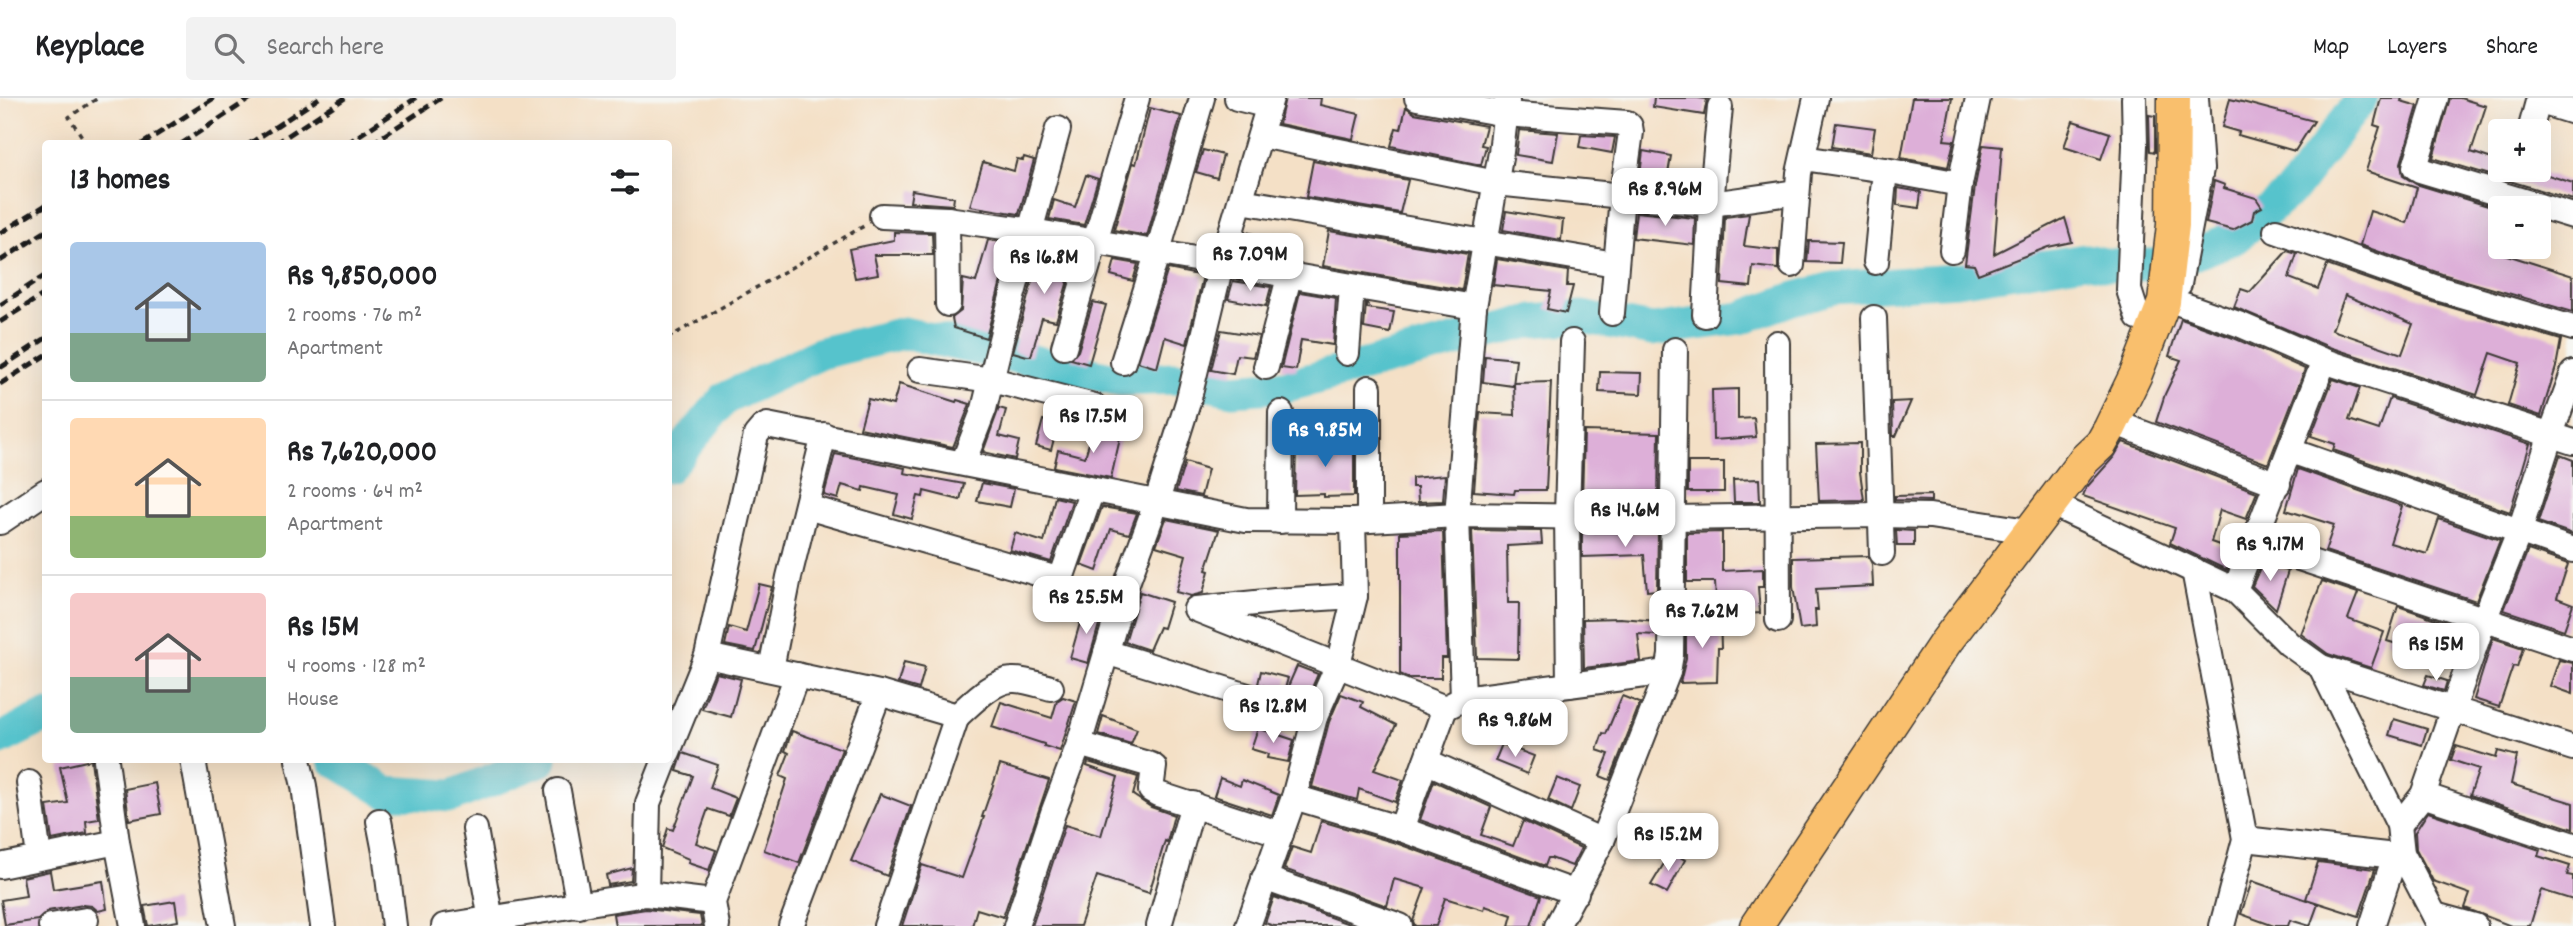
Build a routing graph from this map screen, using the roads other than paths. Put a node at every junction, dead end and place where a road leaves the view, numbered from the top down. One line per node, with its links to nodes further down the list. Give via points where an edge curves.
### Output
1 (1137, 98): 33 (street)
2 (1202, 98): 36 (street)
3 (1237, 98): 13 (street)
4 (1417, 98): 14 (street)
5 (1816, 98): 20 (street)
6 (1978, 98): 23 (street)
7 (2134, 98): 44 (street, via 2132,226)
8 (2152, 98): 44 (main road)
9 (2174, 98): 44 (main road, via 2173,225)
10 (2196, 98): 44 (street, via 2200,169 2190,227)
11 (2436, 98): 29 (street, via 2415,167)
12 (2539, 98): 16 (street); 17 (street)
13 (1270, 102): 19 (street)
14 (1506, 106): 22 (street); 25 (street, via 1630,126)
15 (1720, 107): 27 (street)
16 (2573, 112)
17 (2533, 119)
18 (1058, 129): 31 (street)
19 (1261, 135): 22 (street); 26 (street)
20 (1803, 158): 21 (street); 24 (street)
21 (1885, 170): 23 (street); 37 (street)
22 (1496, 183): 25 (street); 34 (street)
23 (1960, 184): 35 (street)
24 (1797, 191): 27 (street); 40 (street)
25 (1622, 196): 27 (street); 38 (street)
26 (1241, 201): 34 (street); 39 (street)
27 (1711, 204): 46 (street)
28 (882, 216): 30 (street)
29 (2573, 216)
30 (947, 219): 31 (street); 43 (street)
31 (1032, 231): 33 (street); 58 (street)
32 (2276, 231): 49 (street, via 2437,288)
33 (1095, 242): 36 (street); 52 (street)
34 (1486, 242): 38 (street); 47 (street)
35 (1952, 250)
36 (1158, 251): 39 (street); 56 (street)
37 (1876, 262)
38 (1615, 264): 45 (street)
39 (1221, 265): 41 (street); 73 (street, via 1188,402)
40 (1792, 265)
41 (1289, 277): 42 (street); 57 (street)
42 (1352, 287): 47 (street); 54 (street)
43 (948, 304)
44 (2155, 304): 55 (street, via 2241,325); 64 (main road); 68 (main road, via 2085,438)
45 (1612, 313)
46 (1705, 315)
47 (1474, 316): 76 (street)
48 (1874, 318): 78 (street)
49 (2573, 328)
50 (1572, 342): 77 (street)
51 (1777, 343): 79 (street)
52 (1064, 347)
53 (1675, 350): 80 (street)
54 (1347, 353)
55 (2325, 361): 66 (street); 67 (street)
56 (1123, 362)
57 (1266, 367)
58 (994, 369): 59 (street); 62 (street); 69 (street)
59 (920, 370)
60 (2573, 373): 66 (street)
61 (1369, 388): 81 (street)
62 (1094, 406)
63 (1281, 413): 83 (street)
64 (2113, 422): 68 (main road, via 2101,444); 70 (street)
65 (824, 435): 69 (street); 75 (street); 96 (street, via 767,425 756,435)
66 (2562, 438): 84 (street)
67 (2291, 451): 70 (street); 84 (street)
68 (2084, 460): 74 (main road)
69 (963, 463): 71 (street)
70 (2278, 484): 86 (street)
71 (1091, 489): 73 (street); 75 (street, via 1058,578)
72 (42, 494): 82 (street)
73 (1157, 501): 83 (street, via 1215,515); 95 (street)
74 (2052, 504): 85 (main road); 89 (street)
75 (807, 507): 99 (street)
76 (1457, 515): 77 (street); 81 (street); 105 (street)
77 (1567, 515): 80 (street); 102 (street)
78 (1880, 515): 79 (street); 85 (street, via 1930,516); 88 (street)
79 (1778, 516): 80 (street); 92 (street)
80 (1672, 518): 100 (street)
81 (1361, 520): 83 (street); 91 (street)
82 (0, 522)
83 (1280, 522)
84 (2520, 530): 87 (street); 93 (street)
85 (2028, 531): 142 (main road, via 1945,642)
86 (2254, 543): 90 (street); 93 (street)
87 (2573, 550)
88 (1882, 553)
89 (2194, 570): 90 (street); 127 (street)
90 (2235, 590): 98 (street, via 2289,644)
91 (1355, 596): 97 (street); 97 (street, via 1196,610)
92 (1779, 620)
93 (2484, 620): 94 (street); 106 (street)
94 (2573, 649)
95 (1107, 652): 108 (street); 110 (street)
96 (707, 656): 99 (street); 109 (street)
97 (1338, 665): 105 (street); 108 (street)
98 (2321, 667): 106 (street); 123 (street)
99 (771, 669): 101 (street)
100 (1668, 672): 102 (street); 128 (street)
101 (797, 675): 104 (street); 138 (street)
102 (1569, 685): 105 (street)
103 (1051, 688): 107 (street, via 1020,680 1003,682)
104 (879, 693): 107 (street); 151 (street)
105 (1454, 703): 112 (street)
106 (2451, 710): 111 (street); 119 (street)
107 (957, 716): 152 (street)
108 (1315, 717): 120 (street)
109 (672, 742)
110 (1079, 744): 121 (street, via 1151,765 1151,790); 153 (street)
111 (2573, 748)
112 (1426, 761): 125 (street); 128 (street)
113 (106, 763): 129 (street)
114 (194, 763): 147 (street)
115 (299, 763): 148 (street)
116 (664, 763): 136 (street, via 648,803)
117 (29, 783): 132 (street)
118 (558, 791): 137 (street)
119 (2423, 795): 123 (street); 130 (street)
120 (1294, 797): 125 (street); 126 (street)
121 (1193, 804): 126 (street); 143 (street)
122 (379, 821): 149 (street)
123 (2399, 825): 131 (street)
124 (475, 829): 141 (street)
125 (1401, 829): 135 (street)
126 (1281, 834): 134 (street)
127 (2245, 839): 131 (street); 144 (street)
128 (1602, 841): 135 (street)
129 (117, 842): 132 (street); 146 (street)
130 (2573, 845)
131 (2398, 854): 140 (street); 157 (street)
132 (39, 858): 133 (street)
133 (0, 866)
134 (1265, 878): 154 (street); 155 (street)
135 (1576, 893): 156 (street)
136 (646, 894): 137 (street); 138 (street)
137 (579, 905): 141 (street)
138 (715, 914)
139 (86, 920): 145 (street)
140 (2437, 920): 158 (street)
141 (491, 923): 150 (street)
142 (1762, 924)
143 (1163, 925)
144 (2236, 925)
145 (51, 926)
146 (133, 926)
147 (223, 926)
148 (323, 926)
149 (394, 926)
150 (444, 926)
151 (791, 926)
152 (886, 926)
153 (1016, 926)
154 (1248, 926)
155 (1401, 926)
156 (1557, 926)
157 (2372, 926)
158 (2475, 926)

